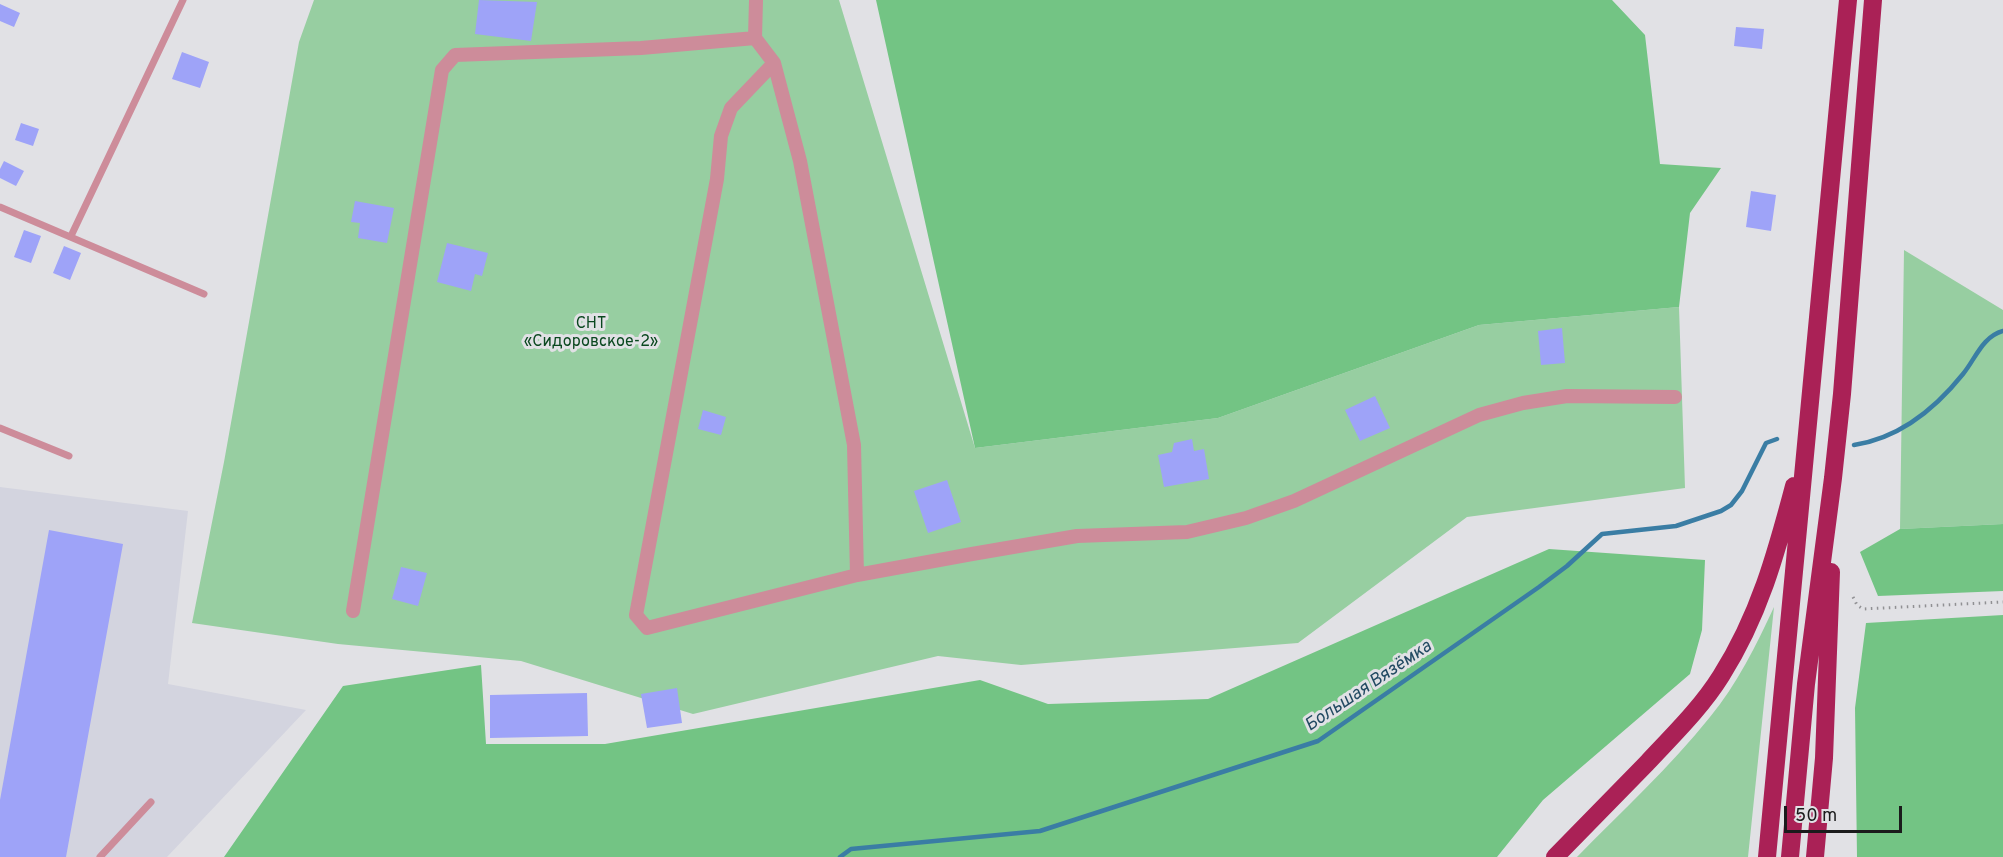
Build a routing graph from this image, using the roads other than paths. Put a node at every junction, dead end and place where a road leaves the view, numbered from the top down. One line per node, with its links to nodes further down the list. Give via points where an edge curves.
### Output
1 (183, 0): 8 (lane)
2 (756, 0): 5 (street)
3 (1848, 0): 12 (highway)
4 (1873, 0): 14 (highway)
5 (755, 38): 6 (street); 16 (street, via 641,48 455,55 442,70)
6 (774, 63): 15 (street, via 800,161 854,445); 15 (street, via 731,108 721,136 717,179 636,615 647,628)
7 (0, 207): 8 (lane)
8 (71, 236): 9 (lane)
9 (204, 294)
10 (1675, 397): 15 (street, via 1567,396 1479,415 1294,501 1187,532 1077,536)
11 (0, 428): 13 (lane)
12 (1808, 429): 19 (highway, via 1773,566 1730,661 1691,715); 20 (highway)
13 (69, 456)
14 (1833, 478): 21 (highway, via 1806,684); 22 (highway, via 1824,758)
15 (857, 575)
16 (353, 611)
17 (151, 802): 18 (lane)
18 (100, 857)
19 (1555, 857)
20 (1767, 857)
21 (1790, 857)
22 (1815, 857)

